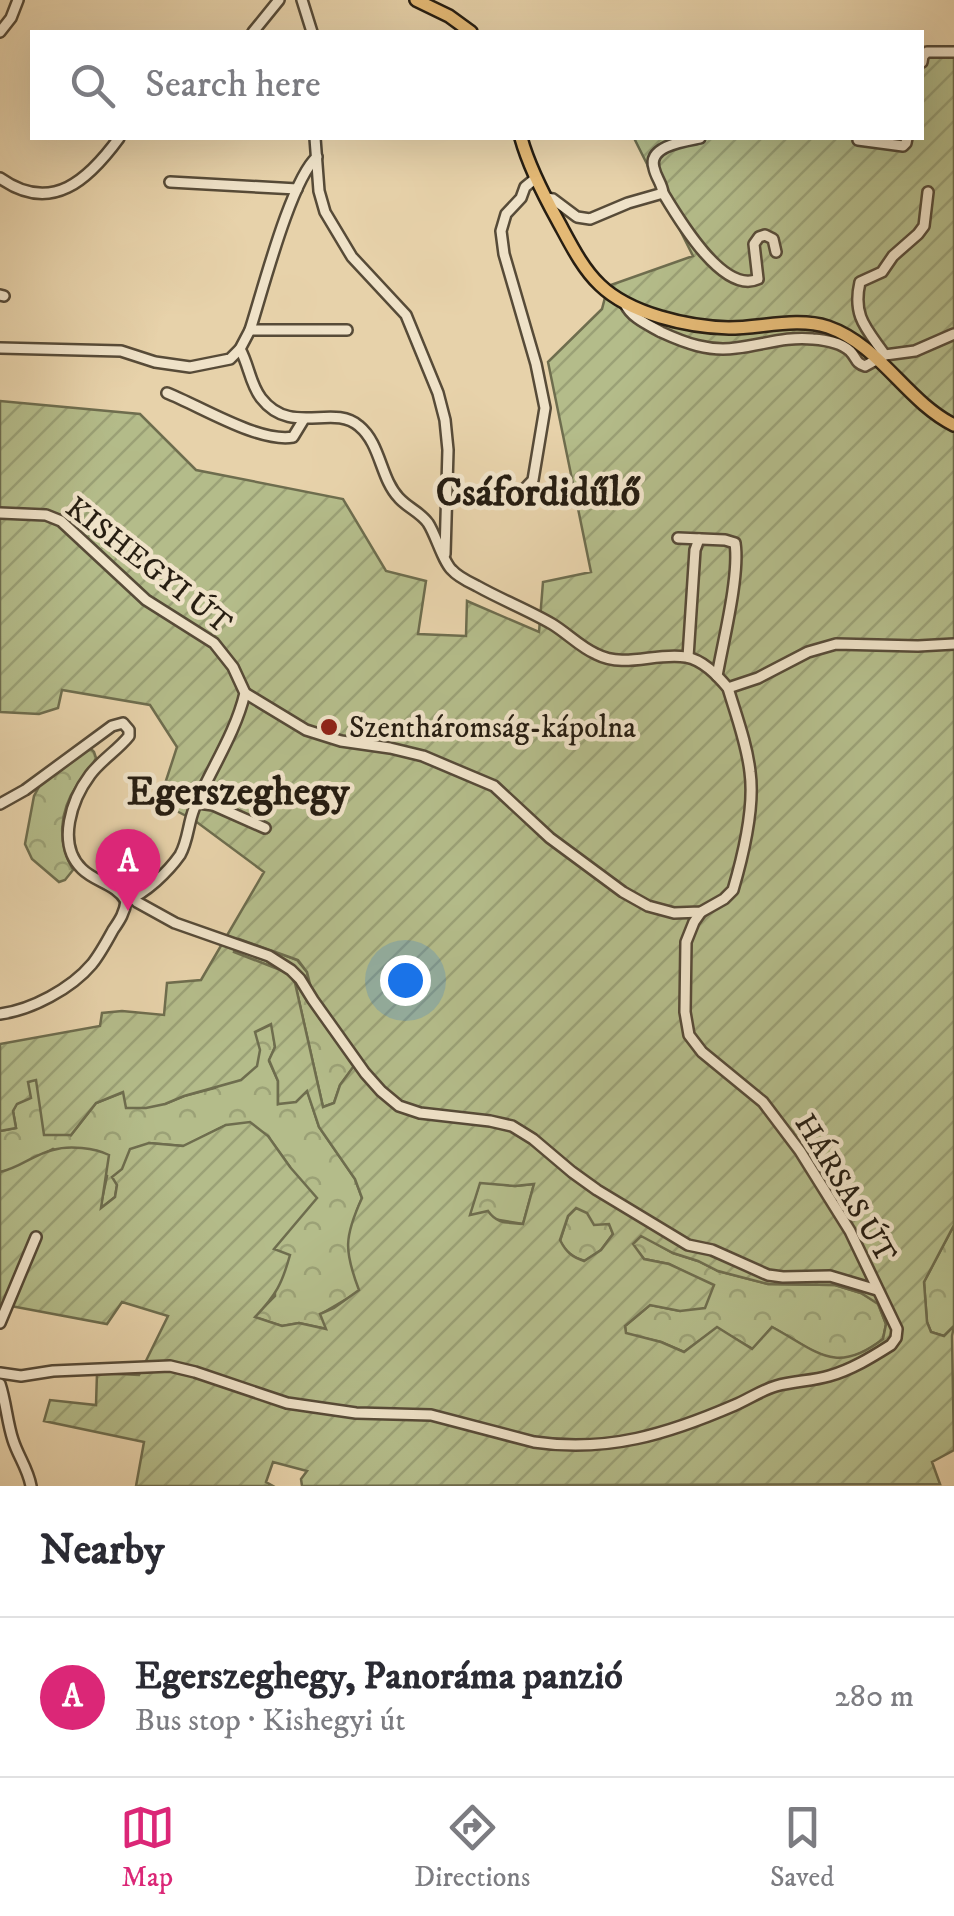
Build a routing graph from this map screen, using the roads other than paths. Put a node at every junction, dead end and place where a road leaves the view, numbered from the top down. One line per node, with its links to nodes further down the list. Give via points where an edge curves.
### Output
1 (18, 0): 8 (street)
2 (279, 0): 5 (street)
3 (302, 0): 6 (street)
4 (416, 0): 7 (main road)
5 (256, 30)
6 (311, 30)
7 (468, 30)
8 (0, 32)
9 (954, 52): 10 (street)
10 (924, 55)
11 (117, 140): 18 (street, via 86,178 62,190 25,191)
12 (316, 140): 17 (street)
13 (522, 140): 19 (main road)
14 (693, 140): 23 (street, via 654,157)
15 (858, 140): 16 (street, via 902,146)
16 (906, 140)
17 (317, 157): 21 (street); 40 (street, via 320,200 330,223 406,315 438,393 448,450)
18 (0, 178)
19 (536, 178): 24 (main road); 36 (street, via 502,223 504,254 545,408 532,480)
20 (170, 182): 21 (street)
21 (297, 190): 27 (street)
22 (928, 192): 32 (street, via 918,234 882,272 860,282 858,314)
23 (663, 193): 24 (street, via 590,219); 25 (street, via 690,239 739,279 758,278 758,237 773,239)
24 (546, 198): 26 (main road, via 587,270)
25 (776, 252)
26 (626, 302): 32 (main road, via 696,326 824,326); 32 (street, via 637,319 704,348 811,338 848,349 861,366)
27 (250, 330): 28 (street); 31 (street)
28 (347, 330)
29 (954, 334): 32 (street)
30 (0, 348): 31 (street, via 121,351 190,367 224,362)
31 (240, 350): 34 (street, via 266,404)
32 (881, 358): 35 (main road, via 928,408)
33 (167, 393): 34 (street, via 279,437 293,436)
34 (304, 419): 40 (street, via 346,419 361,428 396,494 425,520)
35 (954, 425)
36 (512, 502)
37 (0, 513): 45 (street, KISHEGYI ÚT, via 61,521 146,600 214,643)
38 (678, 538): 39 (street)
39 (699, 539): 42 (street); 43 (street, via 736,547)
40 (445, 557): 42 (street, via 456,574 598,656)
41 (954, 644): 44 (street, via 836,644)
42 (688, 657): 43 (street)
43 (717, 676): 44 (street)
44 (728, 688): 50 (street, via 750,768 750,804 733,890)
45 (245, 692): 46 (street); 50 (street, via 306,730 424,756 494,786 533,825 636,901 661,911)
46 (198, 803): 48 (street); 49 (street, via 180,854)
47 (0, 804): 49 (street, via 112,726 127,726 128,739 80,790 69,835 82,870)
48 (264, 828)
49 (129, 899): 51 (street, via 84,972 22,1009); 53 (street, via 291,970 365,1073 398,1106 522,1131 596,1190 688,1245 768,1275 830,1276)
50 (701, 912): 53 (street, HÁRSAS ÚT, via 686,942 689,1035 777,1119 850,1231)
51 (0, 1014)
52 (36, 1237): 54 (street)
53 (877, 1290): 55 (street, HÁRSAS ÚT, via 896,1330 891,1345 846,1370 774,1386 628,1442 551,1445 431,1415 287,1403 170,1366)
54 (0, 1323)
55 (0, 1374)
56 (0, 1384): 57 (street)
57 (31, 1486)

